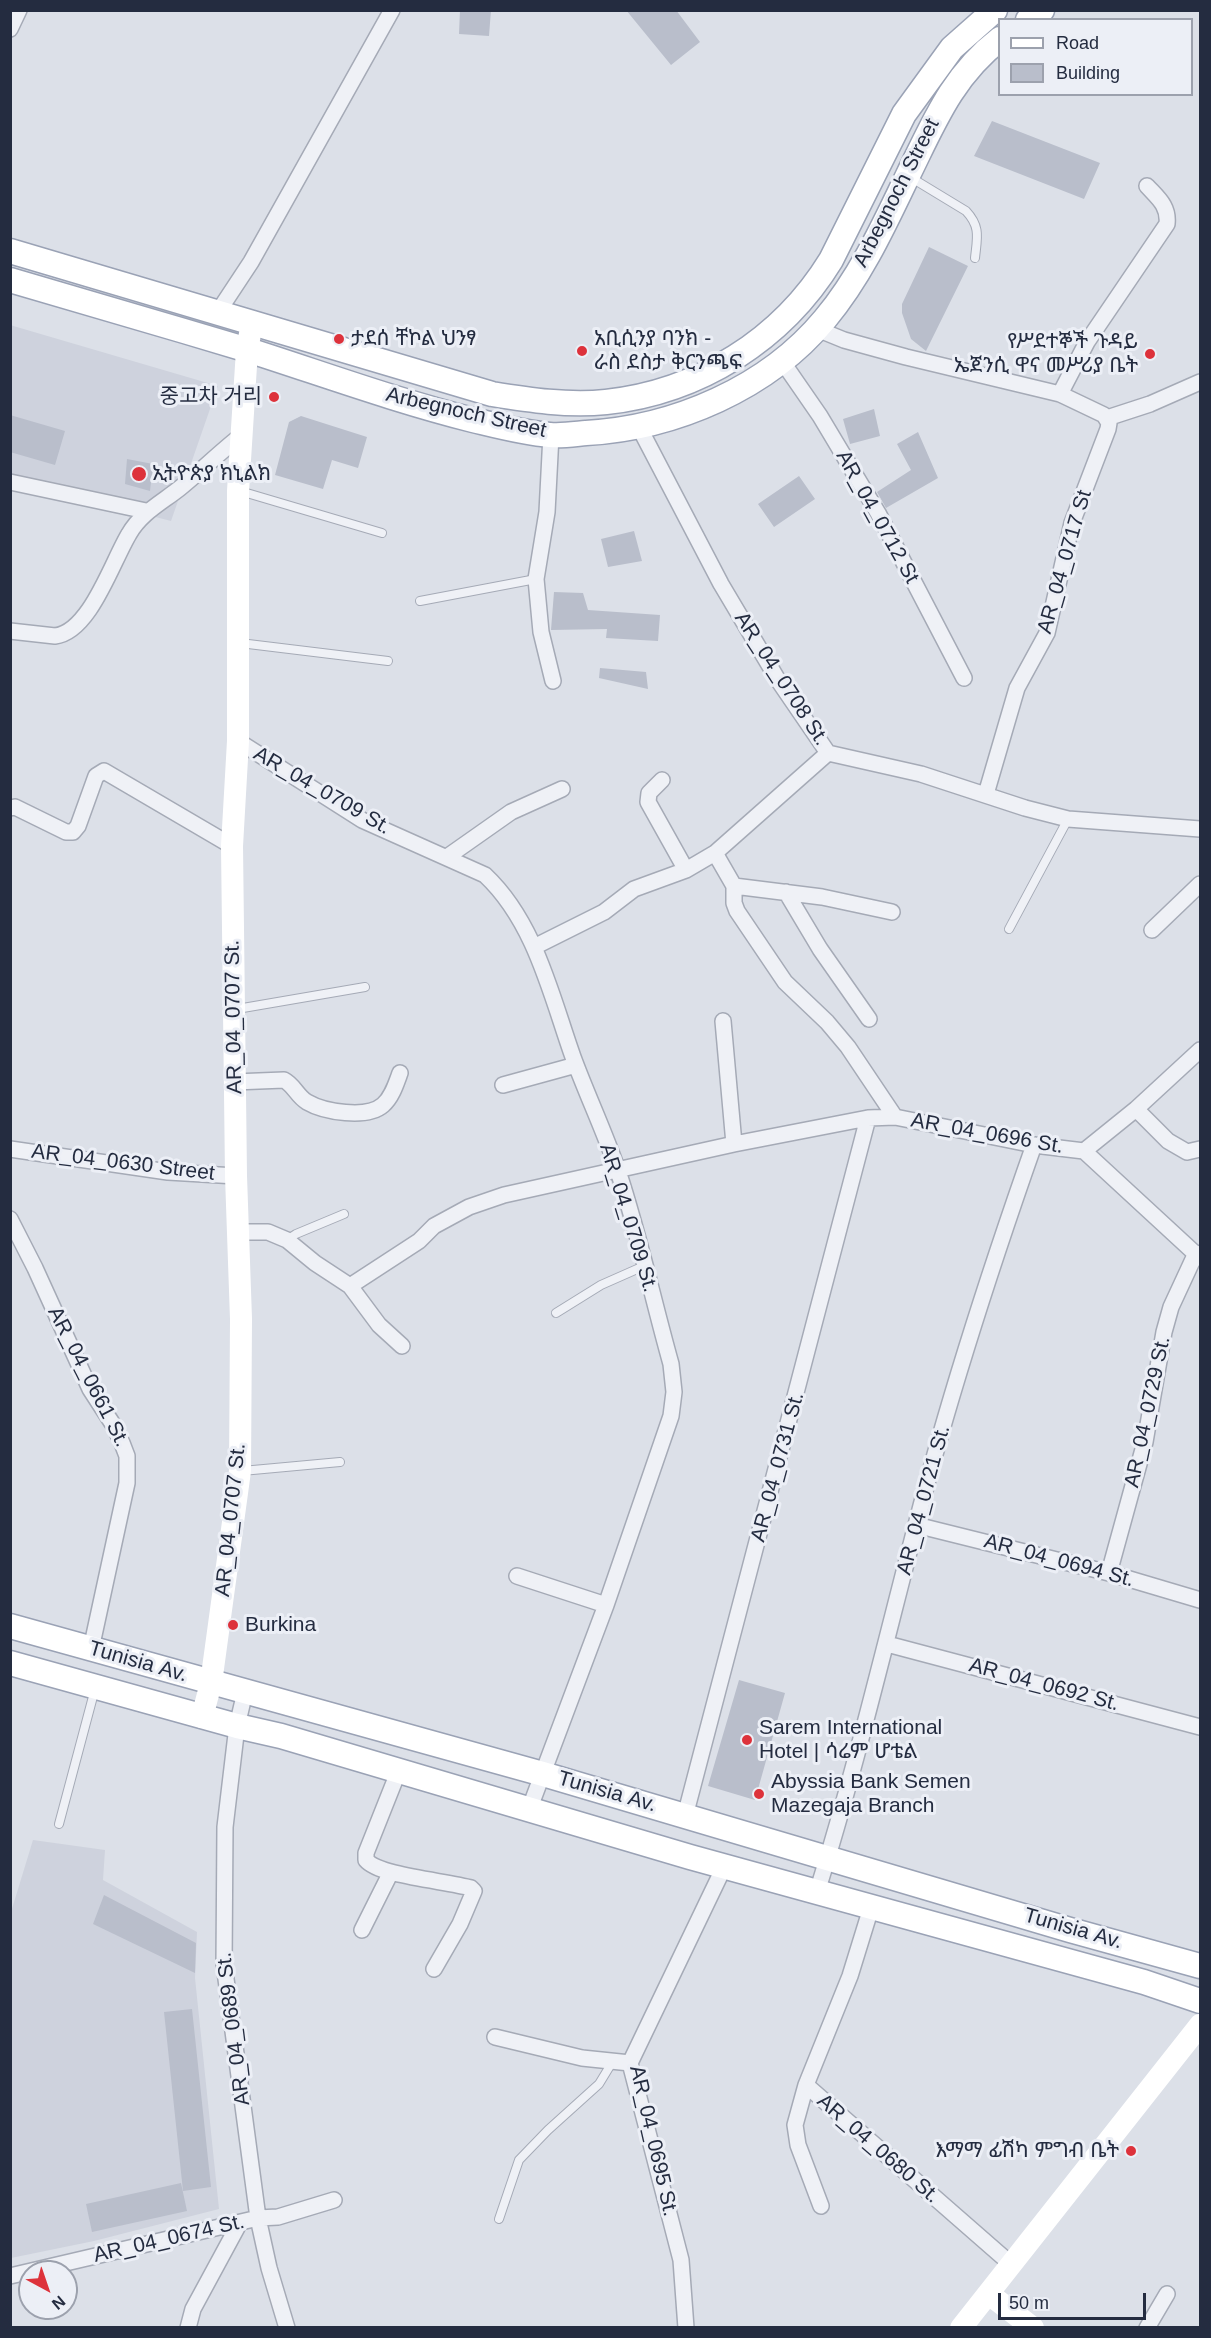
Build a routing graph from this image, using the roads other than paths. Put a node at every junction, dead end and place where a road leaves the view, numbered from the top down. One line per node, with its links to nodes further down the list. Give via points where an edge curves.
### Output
1 (19, 10): 4 (street)
2 (392, 10): 11 (street, via 251,262)
3 (988, 13): 12 (main road, Arbegnoch Street, via 952,48 904,114 836,251 807,295 792,313 741,354 692,381 605,402 556,403 517,398)
4 (10, 29)
5 (998, 40): 6 (main road, Arbegnoch Street, via 974,62 946,98)
6 (908, 176): 9 (lane, via 973,218 977,228); 13 (main road, Arbegnoch Street, via 851,282)
7 (1147, 186): 17 (street, via 1164,204 1167,224 1087,342)
8 (10, 251): 11 (main road, Arbegnoch Street)
9 (975, 258)
10 (10, 280): 14 (main road, Arbegnoch Street)
11 (218, 312): 12 (main road, Arbegnoch Street)
12 (252, 323): 14 (street, AR_04_0707 St.)
13 (817, 329): 15 (main road, Arbegnoch Street); 17 (street, via 906,357)
14 (247, 350): 20 (street, AR_04_0707 St.); 21 (main road, Arbegnoch Street, via 447,413)
15 (782, 361): 19 (main road, Arbegnoch Street, via 715,401); 31 (street, AR_04_0712 St, via 878,513)
16 (1200, 382): 18 (street)
17 (1060, 394): 18 (street, via 1104,415)
18 (1108, 424): 37 (street, AR_04_0717 St, via 1072,523 1047,633 1017,688)
19 (639, 427): 21 (main road, Arbegnoch Street); 34 (street, AR_04_0708 St., via 721,584 778,680)
20 (243, 434): 23 (street, AR_04_0707 St.); 24 (street)
21 (551, 435): 26 (street, via 547,512)
22 (10, 482): 24 (street)
23 (238, 491): 25 (lane); 29 (street, AR_04_0707 St.)
24 (146, 512): 28 (street, via 130,531 79,624 55,636)
25 (382, 533)
26 (536, 579): 27 (lane); 32 (street, via 541,632)
27 (420, 601)
28 (10, 631)
29 (237, 643): 30 (lane); 33 (street, AR_04_0707 St.)
30 (388, 661)
31 (964, 678)
32 (553, 681)
33 (238, 741): 41 (street, AR_04_0707 St.); 43 (street, AR_04_0709 St., via 363,820)
34 (828, 753): 37 (street, AR_04_0708 St., via 921,774); 42 (street)
35 (662, 780): 44 (street, via 649,793 648,802)
36 (562, 789): 43 (street, via 511,812)
37 (986, 794): 39 (street, AR_04_0708 St.)
38 (10, 808): 41 (street, via 73,832 96,776 104,771)
39 (1068, 819): 40 (street, AR_04_0708 St.); 49 (lane)
40 (1200, 829)
41 (232, 846): 53 (street, AR_04_0707 St.)
42 (715, 853): 44 (street); 46 (street)
43 (447, 857): 51 (street, AR_04_0709 St., via 485,875 499,888)
44 (686, 870): 51 (street, via 634,889 604,912)
45 (1200, 884): 50 (street)
46 (734, 886): 47 (street); 62 (street, via 737,911 775,969 848,1047)
47 (786, 892): 48 (street); 54 (street)
48 (892, 912)
49 (1008, 929)
50 (1152, 930)
51 (534, 947): 57 (street, AR_04_0709 St.)
52 (365, 987): 53 (lane)
53 (233, 1010): 59 (street, AR_04_0707 St.)
54 (869, 1019)
55 (723, 1021): 64 (street)
56 (1200, 1050): 61 (street)
57 (576, 1065): 60 (street); 69 (street, AR_04_0709 St.)
58 (400, 1072): 59 (street, via 386,1102 370,1112 321,1109 296,1094 291,1083 284,1080)
59 (234, 1082): 70 (street, AR_04_0707 St.)
60 (503, 1085)
61 (1136, 1109): 67 (street, via 1168,1141 1187,1152); 68 (street)
62 (895, 1117): 63 (street, AR_04_0696 St.); 65 (street, AR_04_0696 St.)
63 (868, 1118): 64 (street, AR_04_0696 St.); 100 (street, AR_04_0731 St.)
64 (734, 1144): 69 (street, AR_04_0696 St.)
65 (1034, 1145): 68 (street, AR_04_0696 St.); 82 (street, AR_04_0721 St., via 962,1359)
66 (10, 1149): 70 (street, AR_04_0630 Street, via 168,1172)
67 (1200, 1149)
68 (1084, 1150): 75 (street, AR_04_0696 St.)
69 (618, 1170): 76 (street, AR_04_0709 St.); 77 (street, AR_04_0696 St., via 504,1195 469,1207 434,1226 419,1241)
70 (236, 1176): 73 (street, AR_04_0707 St.)
71 (344, 1214): 74 (lane)
72 (10, 1219): 89 (street, AR_04_0661 St., via 90,1389 114,1426 127,1456 127,1483)
73 (238, 1232): 74 (street, via 268,1232); 81 (street, AR_04_0707 St.)
74 (287, 1240): 77 (street)
75 (1198, 1256): 83 (street, AR_04_0729 St., via 1171,1307 1145,1442)
76 (644, 1266): 78 (lane, via 601,1285); 86 (street, AR_04_0709 St., via 671,1364 674,1392 671,1416)
77 (350, 1286): 79 (street, via 379,1325)
78 (556, 1313)
79 (402, 1346)
80 (340, 1462): 81 (lane)
81 (240, 1471): 91 (street, AR_04_0707 St.)
82 (916, 1525): 83 (street, AR_04_0694 St.); 88 (street, AR_04_0721 St.)
83 (1109, 1573): 85 (street, AR_04_0694 St.)
84 (517, 1576): 86 (street)
85 (1200, 1600)
86 (606, 1605): 98 (street, AR_04_0709 St.)
87 (10, 1626): 89 (main road, Tunisia Av.)
88 (887, 1644): 96 (street, AR_04_0692 St.); 102 (street, AR_04_0721 St.)
89 (91, 1649): 91 (main road, Tunisia Av.)
90 (10, 1663): 92 (main road, Tunisia Av.)
91 (210, 1683): 93 (main road, Tunisia Av.); 94 (street, AR_04_0707 St.)
92 (95, 1687): 94 (main road, Tunisia Av.); 101 (lane)
93 (245, 1692): 95 (street, AR_04_0689 St.); 98 (main road, Tunisia Av.)
94 (202, 1717): 95 (main road, Tunisia Av.)
95 (237, 1726): 97 (main road, Tunisia Av.); 118 (street, AR_04_0689 St., via 225,1827 224,1964)
96 (1200, 1727)
97 (399, 1770): 99 (main road, Tunisia Av.); 104 (street, via 366,1853 370,1865)
98 (543, 1774): 99 (street, AR_04_0709 St.); 100 (main road, Tunisia Av.)
99 (529, 1810): 103 (main road, Tunisia Av.)
100 (685, 1816): 102 (main road, Tunisia Av.)
101 (59, 1824)
102 (827, 1859): 105 (street, AR_04_0721 St.); 108 (main road, Tunisia Av.)
103 (725, 1865): 105 (main road, Tunisia Av.); 114 (street, AR_04_0695 St.)
104 (391, 1872): 107 (street); 109 (street, via 455,1883 471,1887 474,1892)
105 (817, 1892): 106 (main road, Tunisia Av.)
106 (871, 1908): 110 (main road, Tunisia Av., via 1144,1982); 115 (street, AR_04_0680 St., via 850,1976)
107 (362, 1930)
108 (1200, 1965)
109 (434, 1969)
110 (1200, 2001)
111 (1200, 2025): 121 (street)
112 (495, 2037): 113 (street, via 582,2058)
113 (613, 2061): 114 (street); 119 (lane, via 598,2084 519,2160)
114 (630, 2062): 127 (street, AR_04_0695 St., via 681,2260)
115 (806, 2085): 117 (street, via 795,2125 798,2145); 121 (street, AR_04_0680 St.)
116 (334, 2200): 118 (street, AR_04_0674 St., via 278,2217)
117 (821, 2206)
118 (258, 2218): 120 (street, AR_04_0674 St.); 126 (street, AR_04_0689 St.)
119 (499, 2219)
120 (239, 2224): 122 (street, AR_04_0674 St.); 125 (street, via 193,2309)
121 (1012, 2265): 123 (street)
122 (10, 2276)
123 (989, 2294): 128 (street); 129 (street)
124 (1167, 2294): 130 (street)
125 (188, 2328)
126 (287, 2328)
127 (686, 2328)
128 (961, 2328)
129 (1033, 2328)
130 (1148, 2328)

